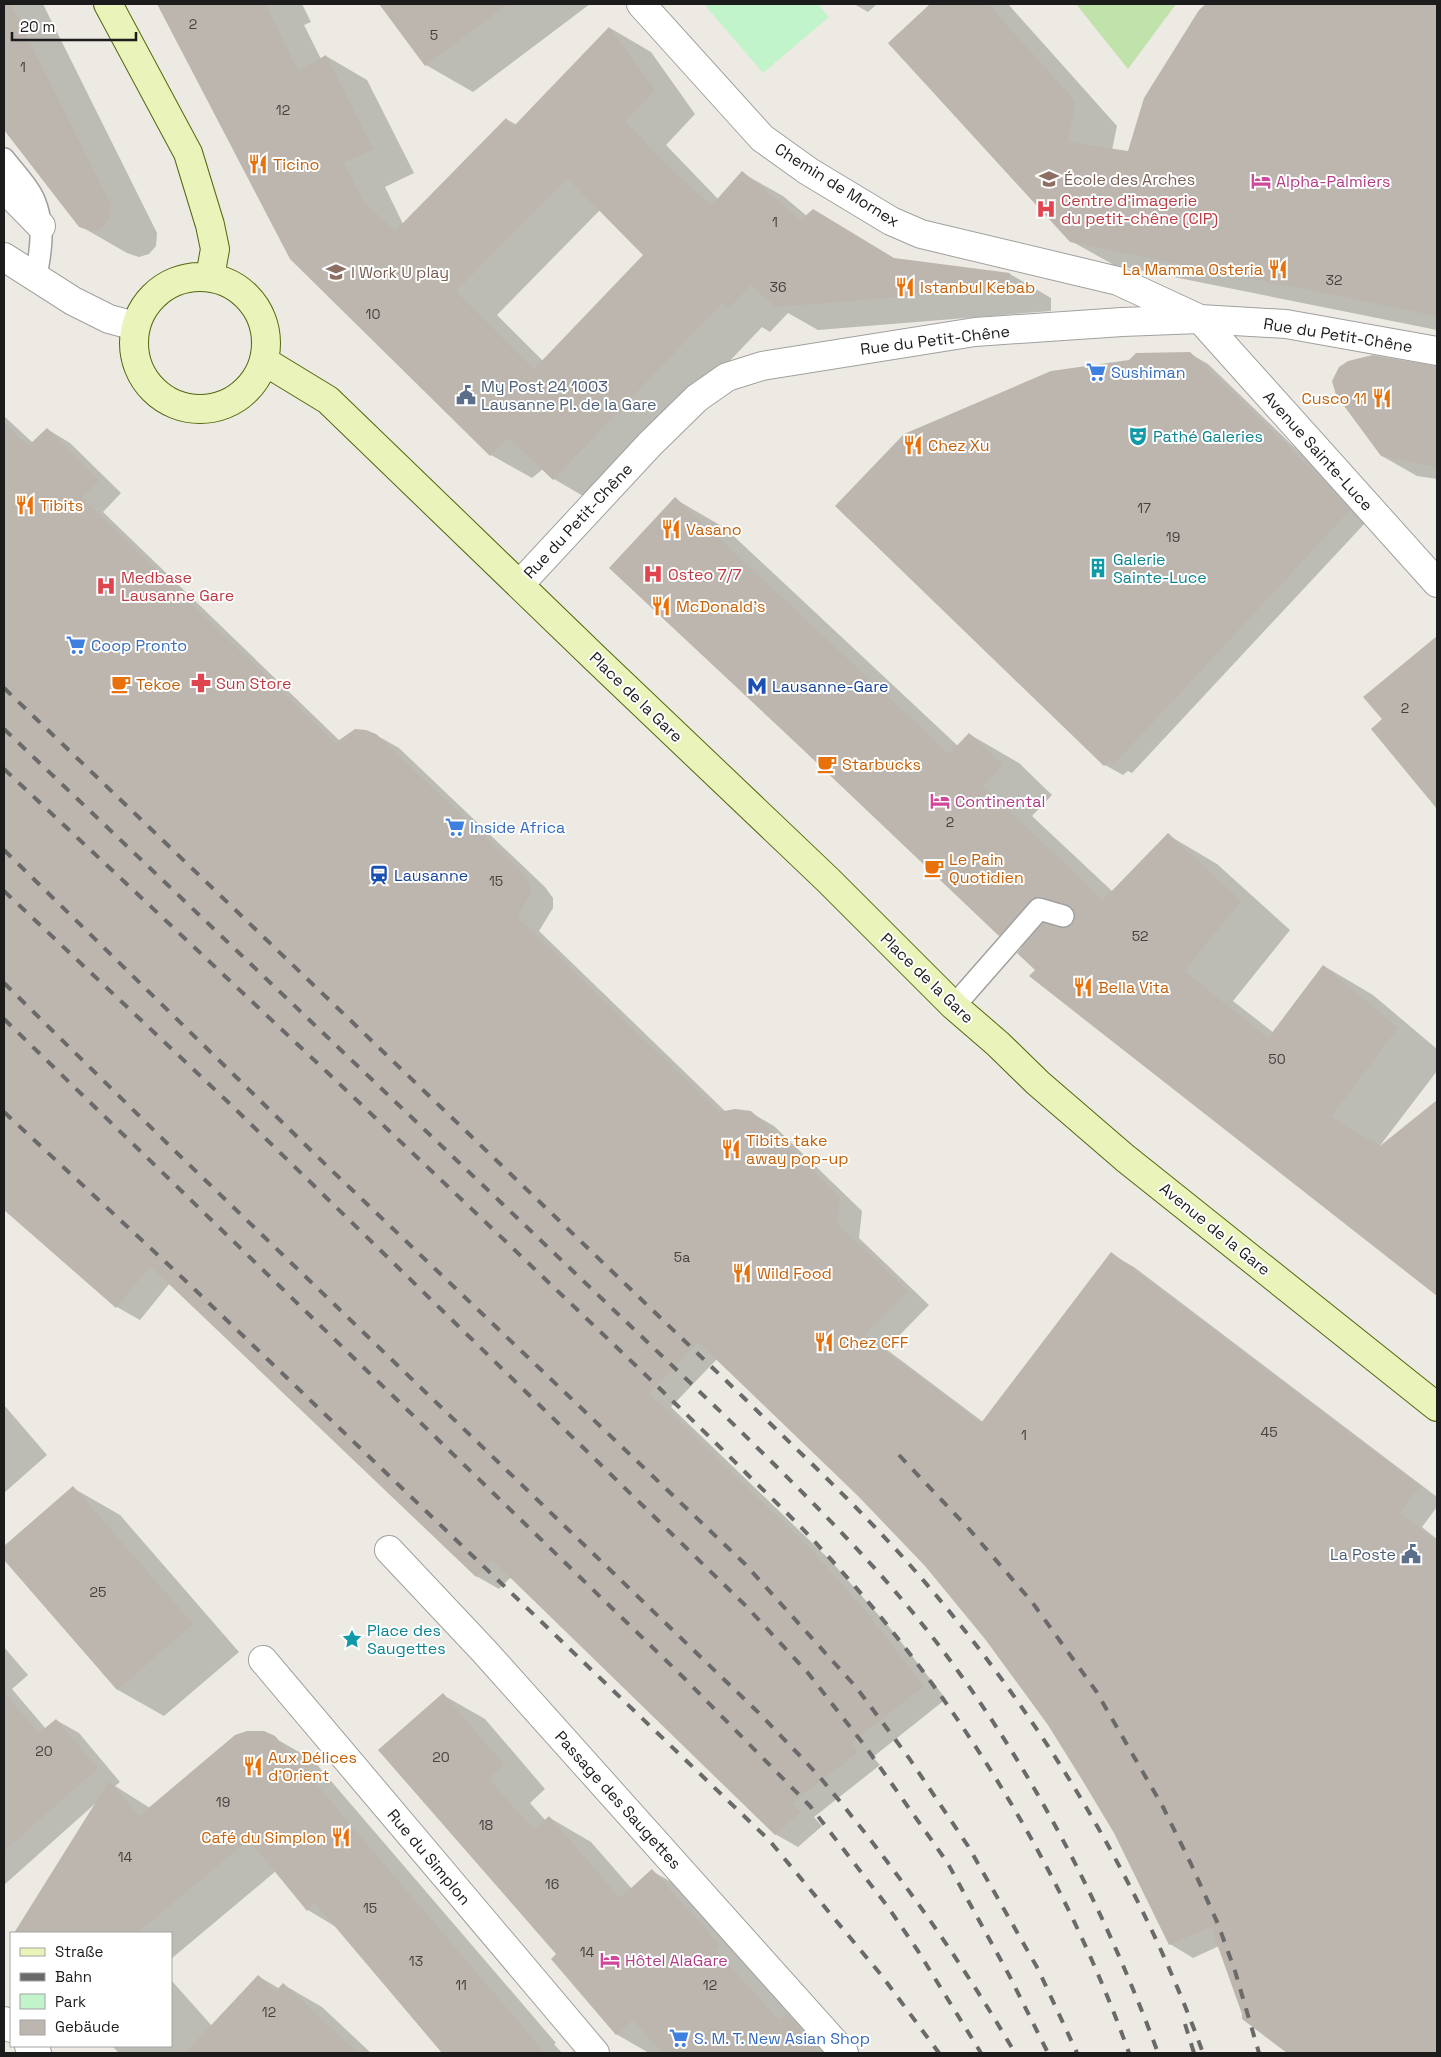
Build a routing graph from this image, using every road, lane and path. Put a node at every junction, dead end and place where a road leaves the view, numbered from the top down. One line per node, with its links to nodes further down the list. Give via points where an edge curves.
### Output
1 (108, 4): 8 (main road, via 188,153 215,249)
2 (641, 4): 9 (street, Chemin de Mornex, via 762,138 891,221 921,234 1118,281)
3 (4, 160): 5 (lane, via 34,199)
4 (4, 188): 5 (street)
5 (41, 226): 7 (lane)
6 (4, 257): 7 (street)
7 (36, 276): 10 (street, via 72,302)
8 (210, 277): 10 (main road, via 190,276 171,282 142,308); 12 (main road, via 232,284 249,298 262,317 266,339)
9 (1200, 319): 11 (street, Rue du Petit-Chêne, via 1286,324); 13 (street, Avenue Sainte-Luce); 14 (street, Rue du Petit-Chêne, via 975,332 762,366 727,377 697,398 650,444)
10 (135, 326): 12 (main road, via 133,344 142,377 153,390 183,407 217,407 233,401 257,377)
11 (1437, 350)
12 (264, 361): 14 (main road, Place de la Gare, via 328,400)
13 (1437, 582)
14 (520, 584): 16 (main road, Place de la Gare)
15 (1063, 916): 16 (lane, via 1039,909)
16 (954, 1006): 17 (main road, Place de la Gare)
17 (998, 1044): 18 (main road, Avenue de la Gare, via 1125,1158)
18 (1437, 1407)
19 (389, 1550): 22 (street, Passage des Saugettes, via 484,1651)
20 (263, 1660): 21 (street, Rue du Simplon)
21 (595, 2053)
22 (844, 2053)

